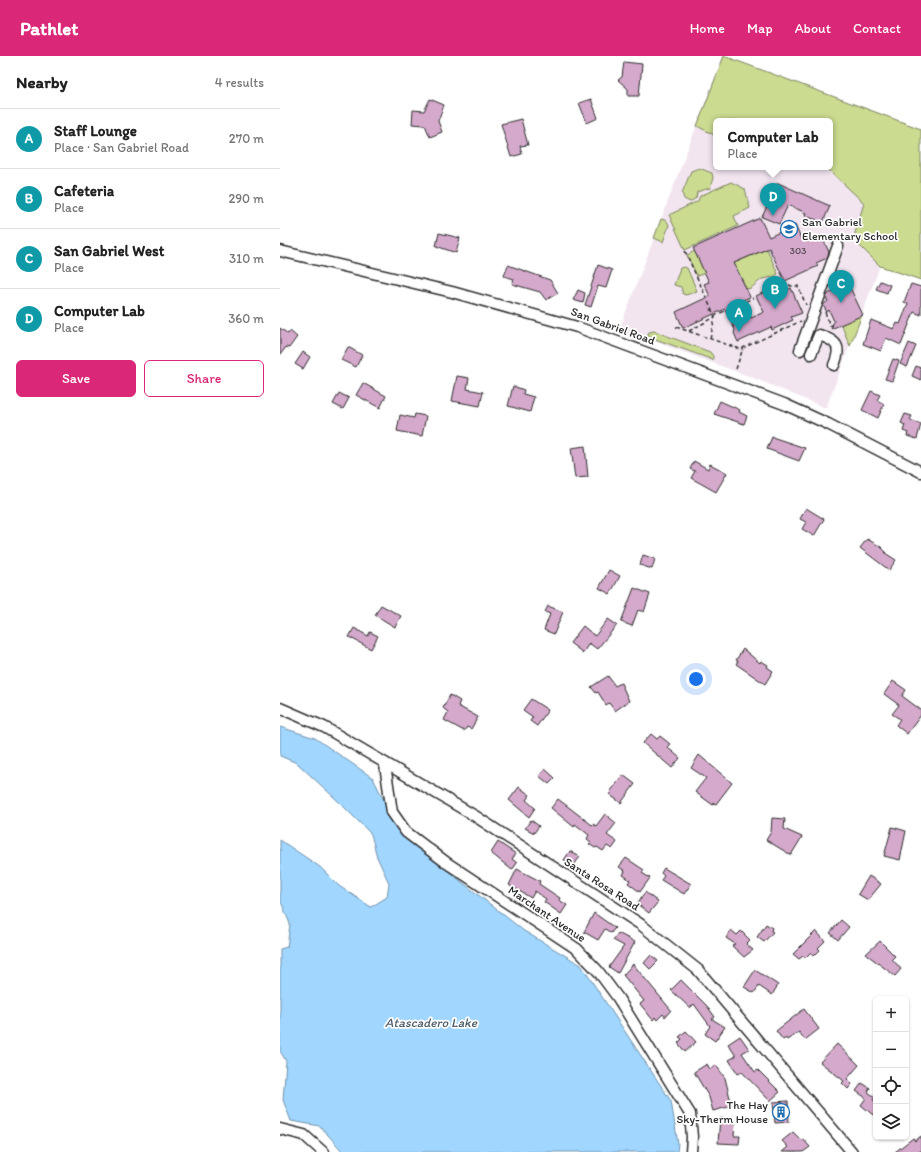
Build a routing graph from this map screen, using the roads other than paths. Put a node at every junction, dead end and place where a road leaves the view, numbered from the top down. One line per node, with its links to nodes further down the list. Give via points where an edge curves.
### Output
1 (838, 246): 3 (street)
2 (280, 251): 6 (street, San Gabriel Road, via 452,292 576,327 784,404)
3 (800, 350)
4 (812, 354): 5 (street, via 819,334 830,338 835,341 838,352)
5 (834, 365)
6 (921, 472)
7 (280, 708): 8 (street, Santa Rosa Road, via 324,727)
8 (385, 765): 11 (street, Marchant Avenue, via 392,812 406,832 447,863 577,949 598,971 618,998 690,1114); 12 (street, Santa Rosa Road, via 475,816 634,920 698,970)
9 (280, 1129): 10 (street, via 304,1135)
10 (323, 1152)
11 (691, 1152)
12 (852, 1152)

